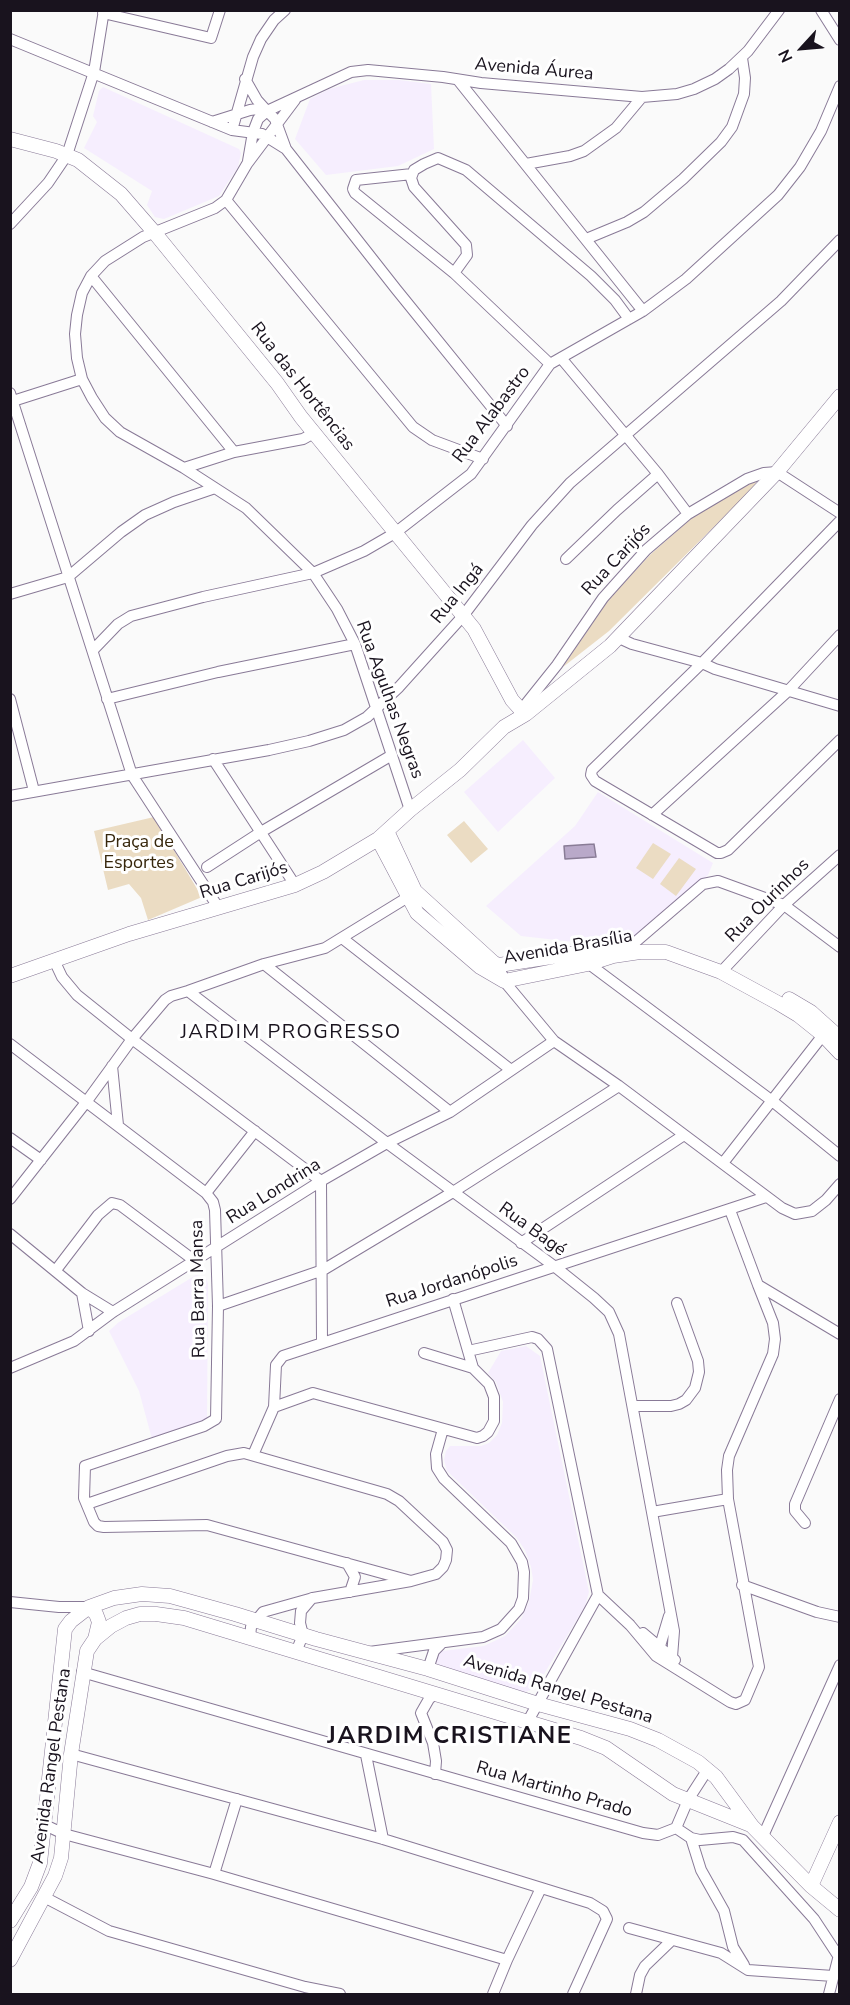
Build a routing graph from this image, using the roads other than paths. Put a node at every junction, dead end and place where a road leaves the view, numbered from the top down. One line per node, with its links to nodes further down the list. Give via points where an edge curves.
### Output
1 (220, 10): 6 (street, via 211,38)
2 (285, 10): 12 (street, via 261,39)
3 (770, 10): 8 (street, Avenida Áurea)
4 (779, 10): 8 (street, Avenida Áurea)
5 (821, 10): 9 (street)
6 (103, 12): 11 (street)
7 (10, 39): 11 (street)
8 (757, 39): 10 (street, Avenida Áurea)
9 (840, 40)
10 (742, 58): 16 (street, Avenida Áurea, via 694,89); 37 (street, via 744,94 732,127 721,142 644,212)
11 (94, 72): 21 (street); 28 (street)
12 (245, 79): 19 (street); 20 (street)
13 (458, 80): 14 (street, Avenida Áurea); 17 (street, Avenida Áurea, via 368,70 351,72); 18 (street)
14 (481, 83): 16 (street, Avenida Áurea); 18 (street)
15 (840, 86): 41 (street, Rua Alabastro, via 821,131 778,195 686,279)
16 (642, 97): 30 (street, via 616,129 584,151)
17 (295, 100): 19 (street, Avenida Áurea); 22 (street, Avenida Áurea)
18 (473, 100): 30 (street)
19 (267, 111): 20 (street, Avenida Áurea, via 250,110); 22 (street); 24 (street, via 258,119)
20 (235, 116): 21 (street, Avenida Áurea); 23 (street)
21 (212, 122): 23 (street)
22 (277, 123): 25 (street, Avenida Áurea); 27 (street)
23 (232, 130): 24 (street)
24 (253, 132): 25 (street); 29 (street)
25 (268, 137): 27 (street); 29 (street)
26 (10, 139): 28 (main road, Rua das Hortências)
27 (286, 149): 48 (street)
28 (67, 155): 34 (street); 36 (main road, Rua das Hortências, via 111,185)
29 (248, 164): 32 (street)
30 (526, 164): 37 (street)
31 (412, 174): 39 (street, via 414,187 466,245 467,255); 39 (street, via 356,180 355,193); 42 (street, via 438,158 466,170 591,276)
32 (226, 201): 36 (street, Rua Agulhas Negras); 52 (street, via 413,427 432,440)
33 (10, 208): 34 (street)
34 (25, 209): 35 (street)
35 (10, 224)
36 (154, 231): 40 (street, Rua Agulhas Negras, via 105,261); 49 (main road, Rua das Hortências)
37 (586, 239): 41 (street)
38 (840, 240): 50 (street, Rua Ingá, via 781,301)
39 (454, 273): 44 (street)
40 (91, 276): 45 (street, Rua Agulhas Negras, via 82,293 75,334); 51 (street)
41 (643, 311): 42 (street, Rua Alabastro)
42 (629, 319): 43 (street, Rua Alabastro)
43 (561, 358): 44 (street, Rua Alabastro); 50 (street)
44 (550, 364): 48 (street, Rua Alabastro)
45 (82, 379): 47 (street); 53 (street, Rua Agulhas Negras, via 105,418 120,432)
46 (840, 396): 54 (main road, Rua Carijós)
47 (12, 397): 63 (street)
48 (507, 426): 52 (street, Rua Alabastro)
49 (314, 433): 51 (street, via 303,439); 60 (main road, Rua das Hortências)
50 (626, 437): 55 (street); 65 (street, Rua Ingá, via 570,483 532,525)
51 (234, 452): 53 (street)
52 (483, 459): 60 (street, Rua Alabastro, via 471,474)
53 (184, 468): 56 (street, Rua Agulhas Negras)
54 (777, 472): 57 (street); 58 (street, Rua Carijós, via 747,479); 67 (main road, Rua Carijós)
55 (658, 474): 58 (street); 61 (street)
56 (215, 488): 62 (street, Rua Agulhas Negras, via 246,508); 63 (street, via 145,515)
57 (840, 513)
58 (688, 514): 76 (street, Rua Carijós, via 646,550 603,598)
59 (840, 521): 70 (street)
60 (395, 532): 62 (street, Rua Alabastro, via 364,551); 65 (main road, Rua das Hortências)
61 (566, 560)
62 (313, 573): 68 (street, Rua Agulhas Negras); 69 (street, Rua Alabastro, via 131,616)
63 (68, 577): 64 (street); 69 (street)
64 (10, 594)
65 (463, 616): 75 (street, Rua Ingá); 76 (main road, Rua das Hortências)
66 (840, 635): 71 (street)
67 (619, 638): 70 (street); 76 (main road, Rua Carijós)
68 (355, 644): 73 (street); 75 (street, Rua Agulhas Negras)
69 (93, 650): 73 (street)
70 (702, 663): 71 (street); 84 (street, via 592,770 595,782)
71 (788, 691): 74 (street); 84 (street)
72 (10, 699): 81 (street)
73 (107, 699): 80 (street)
74 (840, 706)
75 (377, 708): 78 (street, Rua Agulhas Negras); 79 (street, Rua Ingá, via 344,730 309,741)
76 (523, 712): 83 (main road, Rua Carijós, via 509,732 477,762 460,770)
77 (840, 740): 84 (street, via 724,853 717,853)
78 (392, 755): 83 (street, Rua Agulhas Negras); 85 (street)
79 (213, 759): 80 (street, Rua Ingá); 85 (street)
80 (132, 775): 81 (street, Rua Ingá); 92 (street)
81 (34, 791): 82 (street, Rua Ingá)
82 (10, 796)
83 (410, 810): 86 (main road, Rua Carijós)
84 (652, 815)
85 (261, 832): 88 (street); 89 (street)
86 (383, 835): 89 (main road, Rua Carijós); 90 (main road, Avenida Brasília)
87 (840, 855): 91 (street, Rua Ourinhos)
88 (207, 867)
89 (295, 885): 92 (main road, Rua Carijós)
90 (411, 895): 93 (street); 101 (main road, Avenida Brasília); 105 (main road, Avenida Brasília, via 417,913 480,967)
91 (784, 905): 94 (street, via 710,881); 95 (street); 102 (street, Rua Ourinhos)
92 (218, 907): 98 (main road, Rua Carijós)
93 (342, 938): 99 (street, via 325,948); 114 (street)
94 (632, 945): 96 (main road, Avenida Brasília); 102 (main road, Avenida Brasília, via 674,946)
95 (840, 947)
96 (575, 953): 100 (street); 101 (main road, Avenida Brasília)
97 (614, 956): 100 (main road, Avenida Brasília); 102 (main road, Avenida Brasília, via 666,952); 104 (street)
98 (54, 960): 103 (main road, Rua Carijós); 109 (street, via 70,988)
99 (264, 964): 106 (street); 118 (street)
100 (588, 964): 104 (street); 105 (main road, Avenida Brasília)
101 (499, 965): 105 (street)
102 (724, 968): 107 (main road, Avenida Brasília, via 811,1012)
103 (11, 973)
104 (603, 974): 116 (street)
105 (504, 981): 110 (street)
106 (188, 992): 109 (street, via 165,1000); 123 (street, Rua Bagé)
107 (826, 1031): 108 (main road, Avenida Brasília); 112 (main road, Avenida Brasília); 116 (street)
108 (840, 1038)
109 (132, 1039): 113 (street); 120 (street)
110 (554, 1041): 114 (street, Rua Londrina); 115 (street)
111 (12, 1046): 117 (street, Rua Barra Mansa)
112 (840, 1053)
113 (112, 1066): 117 (street); 119 (street)
114 (511, 1070): 118 (street, Rua Londrina)
115 (619, 1086): 121 (street); 129 (street)
116 (771, 1100): 124 (street); 126 (street)
117 (87, 1101): 119 (street, Rua Barra Mansa); 125 (street)
118 (450, 1112): 123 (street, Rua Londrina)
119 (118, 1125): 130 (street, Rua Barra Mansa)
120 (255, 1131): 127 (street); 130 (street)
121 (684, 1136): 126 (street); 135 (street)
122 (10, 1138): 125 (street)
123 (387, 1143): 127 (street, Rua Londrina); 129 (street, Rua Bagé)
124 (840, 1156)
125 (41, 1160): 132 (street)
126 (723, 1163): 131 (street)
127 (321, 1181): 136 (street, Rua Londrina); 140 (street)
128 (840, 1184): 131 (street, via 812,1211 795,1214)
129 (453, 1192): 135 (street, Rua Bagé); 140 (street)
130 (206, 1193): 136 (street, Rua Barra Mansa, via 215,1210)
131 (766, 1197): 133 (street, Rua Jordanópolis)
132 (10, 1199)
133 (730, 1210): 138 (street, Rua Jordanópolis); 141 (street)
134 (10, 1234): 139 (street)
135 (521, 1243): 138 (street, Rua Bagé)
136 (217, 1247): 137 (street, Rua Londrina); 145 (street, Rua Barra Mansa)
137 (195, 1261): 139 (street, via 120,1204 112,1203); 146 (street, Rua Londrina)
138 (554, 1266): 143 (street, Rua Jordanópolis); 155 (street, Rua Bagé, via 609,1312 619,1334)
139 (56, 1270): 142 (street)
140 (323, 1270): 145 (street); 149 (street)
141 (758, 1285): 148 (street); 159 (street, via 773,1323 773,1354 729,1456)
142 (82, 1293): 146 (street); 147 (street)
143 (453, 1299): 149 (street, Rua Jordanópolis); 150 (street)
144 (677, 1303): 155 (street, via 698,1360 695,1388 679,1404)
145 (218, 1306): 160 (street, Rua Barra Mansa, via 216,1419 85,1466)
146 (113, 1312): 147 (street, Rua Londrina)
147 (89, 1331): 152 (street, Rua Londrina)
148 (840, 1334)
149 (322, 1342): 156 (street, Rua Jordanópolis, via 279,1360)
150 (468, 1351): 153 (street); 169 (street, via 532,1337 547,1349)
151 (424, 1353): 153 (street)
152 (10, 1368)
153 (473, 1368): 157 (street, via 489,1384 494,1397 492,1428 477,1438)
154 (840, 1399): 162 (street, via 795,1504 795,1511)
155 (633, 1406): 161 (street, Rua Bagé)
156 (273, 1407): 157 (street, via 313,1394); 158 (street, Rua Jordanópolis)
157 (443, 1430): 182 (street, via 436,1454 437,1468 511,1543 522,1562 525,1587 519,1609 501,1629 483,1637)
158 (253, 1455): 160 (street, via 237,1453); 165 (street, via 387,1494 399,1501 428,1526 447,1550 443,1567 436,1574)
159 (728, 1498): 161 (street); 166 (street)
160 (87, 1504): 163 (street, via 99,1526 207,1526)
161 (652, 1512): 174 (street, Rua Bagé)
162 (805, 1523)
163 (347, 1563): 164 (street); 168 (street, via 355,1577)
164 (368, 1569): 165 (street); 167 (street)
165 (411, 1581): 167 (street)
166 (742, 1585): 175 (street); 190 (street, via 759,1667 745,1700 730,1702)
167 (368, 1588): 168 (street)
168 (350, 1592): 170 (street)
169 (598, 1595): 177 (street); 192 (street)
170 (313, 1598): 176 (street, via 263,1612); 179 (street, via 301,1611)
171 (10, 1602): 172 (street)
172 (59, 1607): 173 (street); 178 (street)
173 (89, 1607): 176 (main road, Avenida Rangel Pestana, via 122,1597 157,1594); 178 (main road, Avenida Rangel Pestana); 181 (main road, via 99,1622)
174 (670, 1613): 183 (street, Rua Bagé); 186 (street, Rua Bagé, via 674,1631)
175 (840, 1617)
176 (256, 1620): 179 (main road, Avenida Rangel Pestana); 180 (street)
177 (630, 1625): 183 (street); 190 (street, via 656,1656)
178 (65, 1629): 201 (main road, Avenida Rangel Pestana)
179 (303, 1635): 184 (street); 185 (main road, Avenida Rangel Pestana)
180 (250, 1638): 181 (main road, via 184,1618 140,1614 111,1626); 184 (main road)
181 (95, 1639): 189 (main road, Avenida Rangel Pestana, via 87,1651)
182 (442, 1643): 185 (street); 188 (street, via 434,1651)
183 (660, 1646): 186 (street)
184 (296, 1652): 191 (main road)
185 (367, 1652): 188 (main road, Avenida Rangel Pestana)
186 (672, 1657): 190 (street)
187 (840, 1665): 205 (street)
188 (429, 1669): 192 (main road, Avenida Rangel Pestana)
189 (82, 1672): 194 (main road, Avenida Rangel Pestana); 195 (street, Rua Martinho Prado)
190 (686, 1676)
191 (435, 1694): 193 (main road); 197 (street, via 421,1713 433,1743)
192 (538, 1704): 193 (street); 196 (main road, Avenida Rangel Pestana, via 644,1734)
193 (528, 1721): 199 (main road, via 606,1748 664,1789)
194 (71, 1754): 198 (street); 204 (main road, Avenida Rangel Pestana)
195 (366, 1755): 197 (street, Rua Martinho Prado); 207 (street)
196 (708, 1769): 199 (street); 202 (main road, Avenida Rangel Pestana)
197 (435, 1774): 203 (street, Rua Martinho Prado, via 644,1833 658,1834)
198 (237, 1799): 207 (street); 208 (street)
199 (688, 1800): 202 (main road); 203 (street)
200 (840, 1822): 209 (main road)
201 (45, 1825): 204 (street); 213 (main road, Avenida Rangel Pestana, via 36,1875)
202 (752, 1826): 205 (main road)
203 (676, 1828): 206 (street)
204 (64, 1834): 208 (street); 211 (main road, Avenida Rangel Pestana, via 61,1858)
205 (763, 1836): 209 (main road)
206 (691, 1838): 216 (street, via 743,1840 813,1919); 219 (street, via 701,1870 724,1911 737,1955)
207 (383, 1839): 210 (street)
208 (214, 1874): 218 (street)
209 (811, 1886): 212 (main road)
210 (541, 1888): 218 (street); 224 (street, via 590,1903 603,1911 607,1919)
211 (44, 1897): 217 (main road, Avenida Rangel Pestana); 221 (street, via 109,1931)
212 (840, 1910)
213 (10, 1921)
214 (629, 1928): 215 (street)
215 (676, 1941): 219 (street, via 722,1953); 225 (street, via 645,1966)
216 (838, 1955): 220 (street)
217 (10, 1960)
218 (507, 1960): 223 (street)
219 (748, 1970): 220 (street)
220 (833, 1976): 226 (street)
221 (306, 1991): 222 (street)
222 (340, 1995)
223 (494, 1995)
224 (573, 1995)
225 (636, 1995)
226 (829, 1995)

